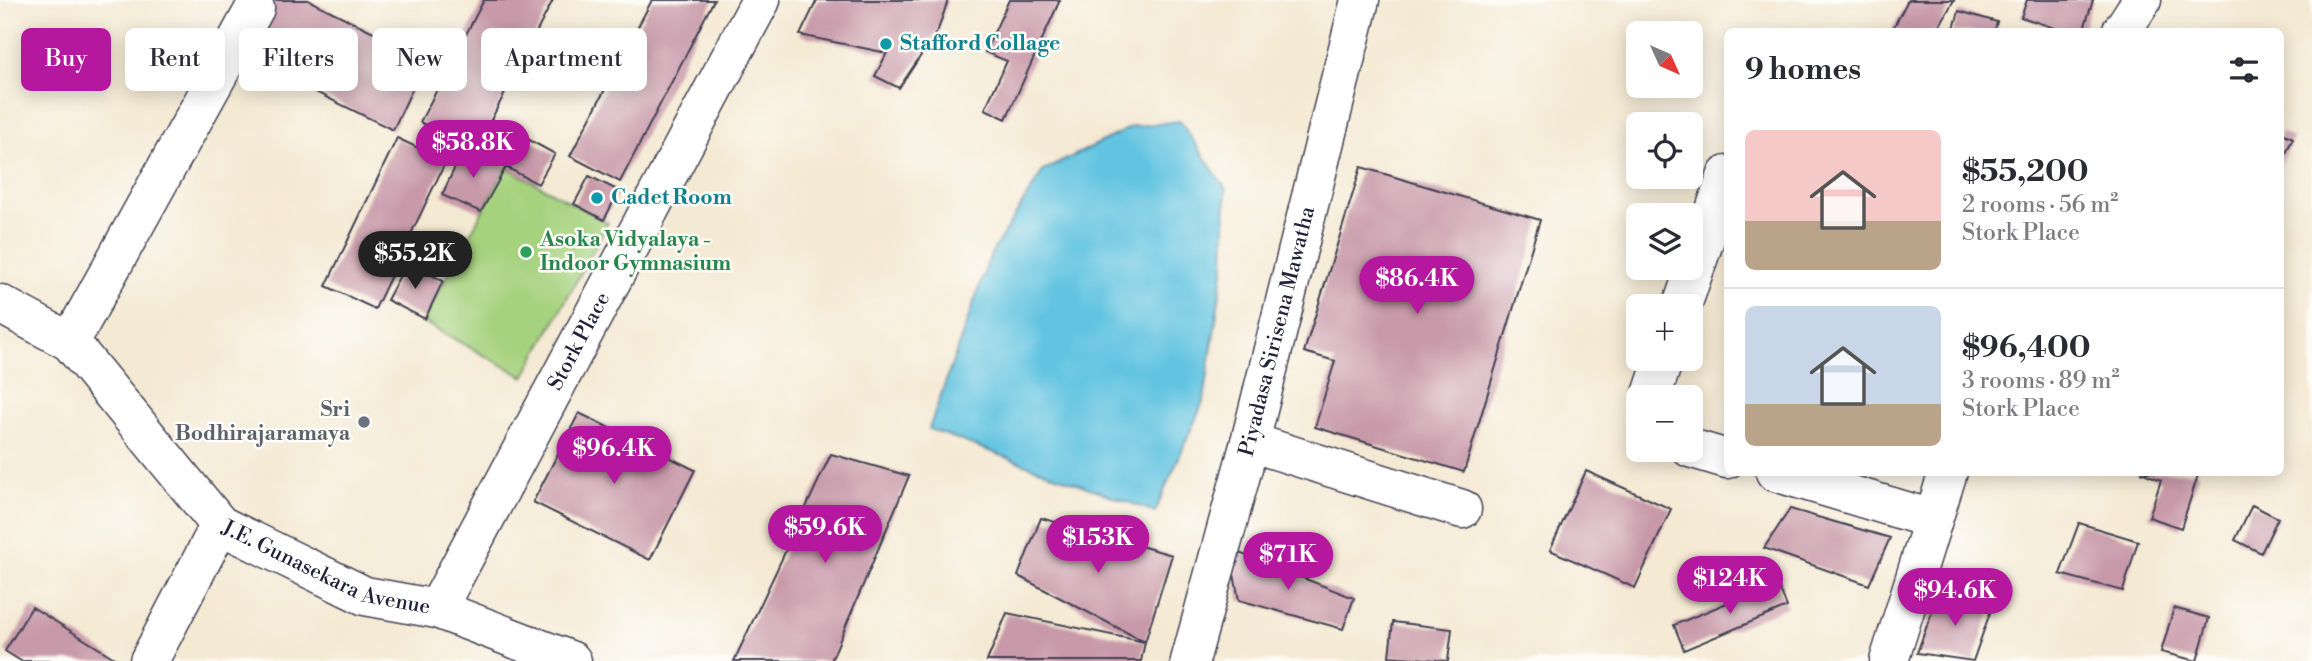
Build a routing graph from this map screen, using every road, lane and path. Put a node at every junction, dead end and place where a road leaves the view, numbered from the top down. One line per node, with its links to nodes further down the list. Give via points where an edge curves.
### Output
1 (761, 0): 18 (street, Stork Place)
2 (1360, 0): 10 (street, Piyadasa Sirisena Mawatha)
3 (2142, 0): 5 (street)
4 (256, 8): 9 (street)
5 (2124, 28)
6 (1724, 184): 7 (street)
7 (1686, 294)
8 (0, 304): 9 (street, J.E. Gunasekara Avenue)
9 (71, 342): 17 (street, J.E. Gunasekara Avenue)
10 (1250, 442): 15 (street); 21 (street, Piyadasa Sirisena Mawatha)
11 (1703, 452): 12 (street)
12 (1724, 457)
13 (1788, 476): 16 (street)
14 (1947, 476): 16 (street)
15 (1462, 509)
16 (1932, 519): 22 (street)
17 (220, 525): 18 (street, J.E. Gunasekara Avenue, via 365,596); 19 (street)
18 (437, 609): 20 (street, J.E. Gunasekara Avenue)
19 (149, 661)
20 (572, 661)
21 (1190, 661)
22 (1889, 661)

